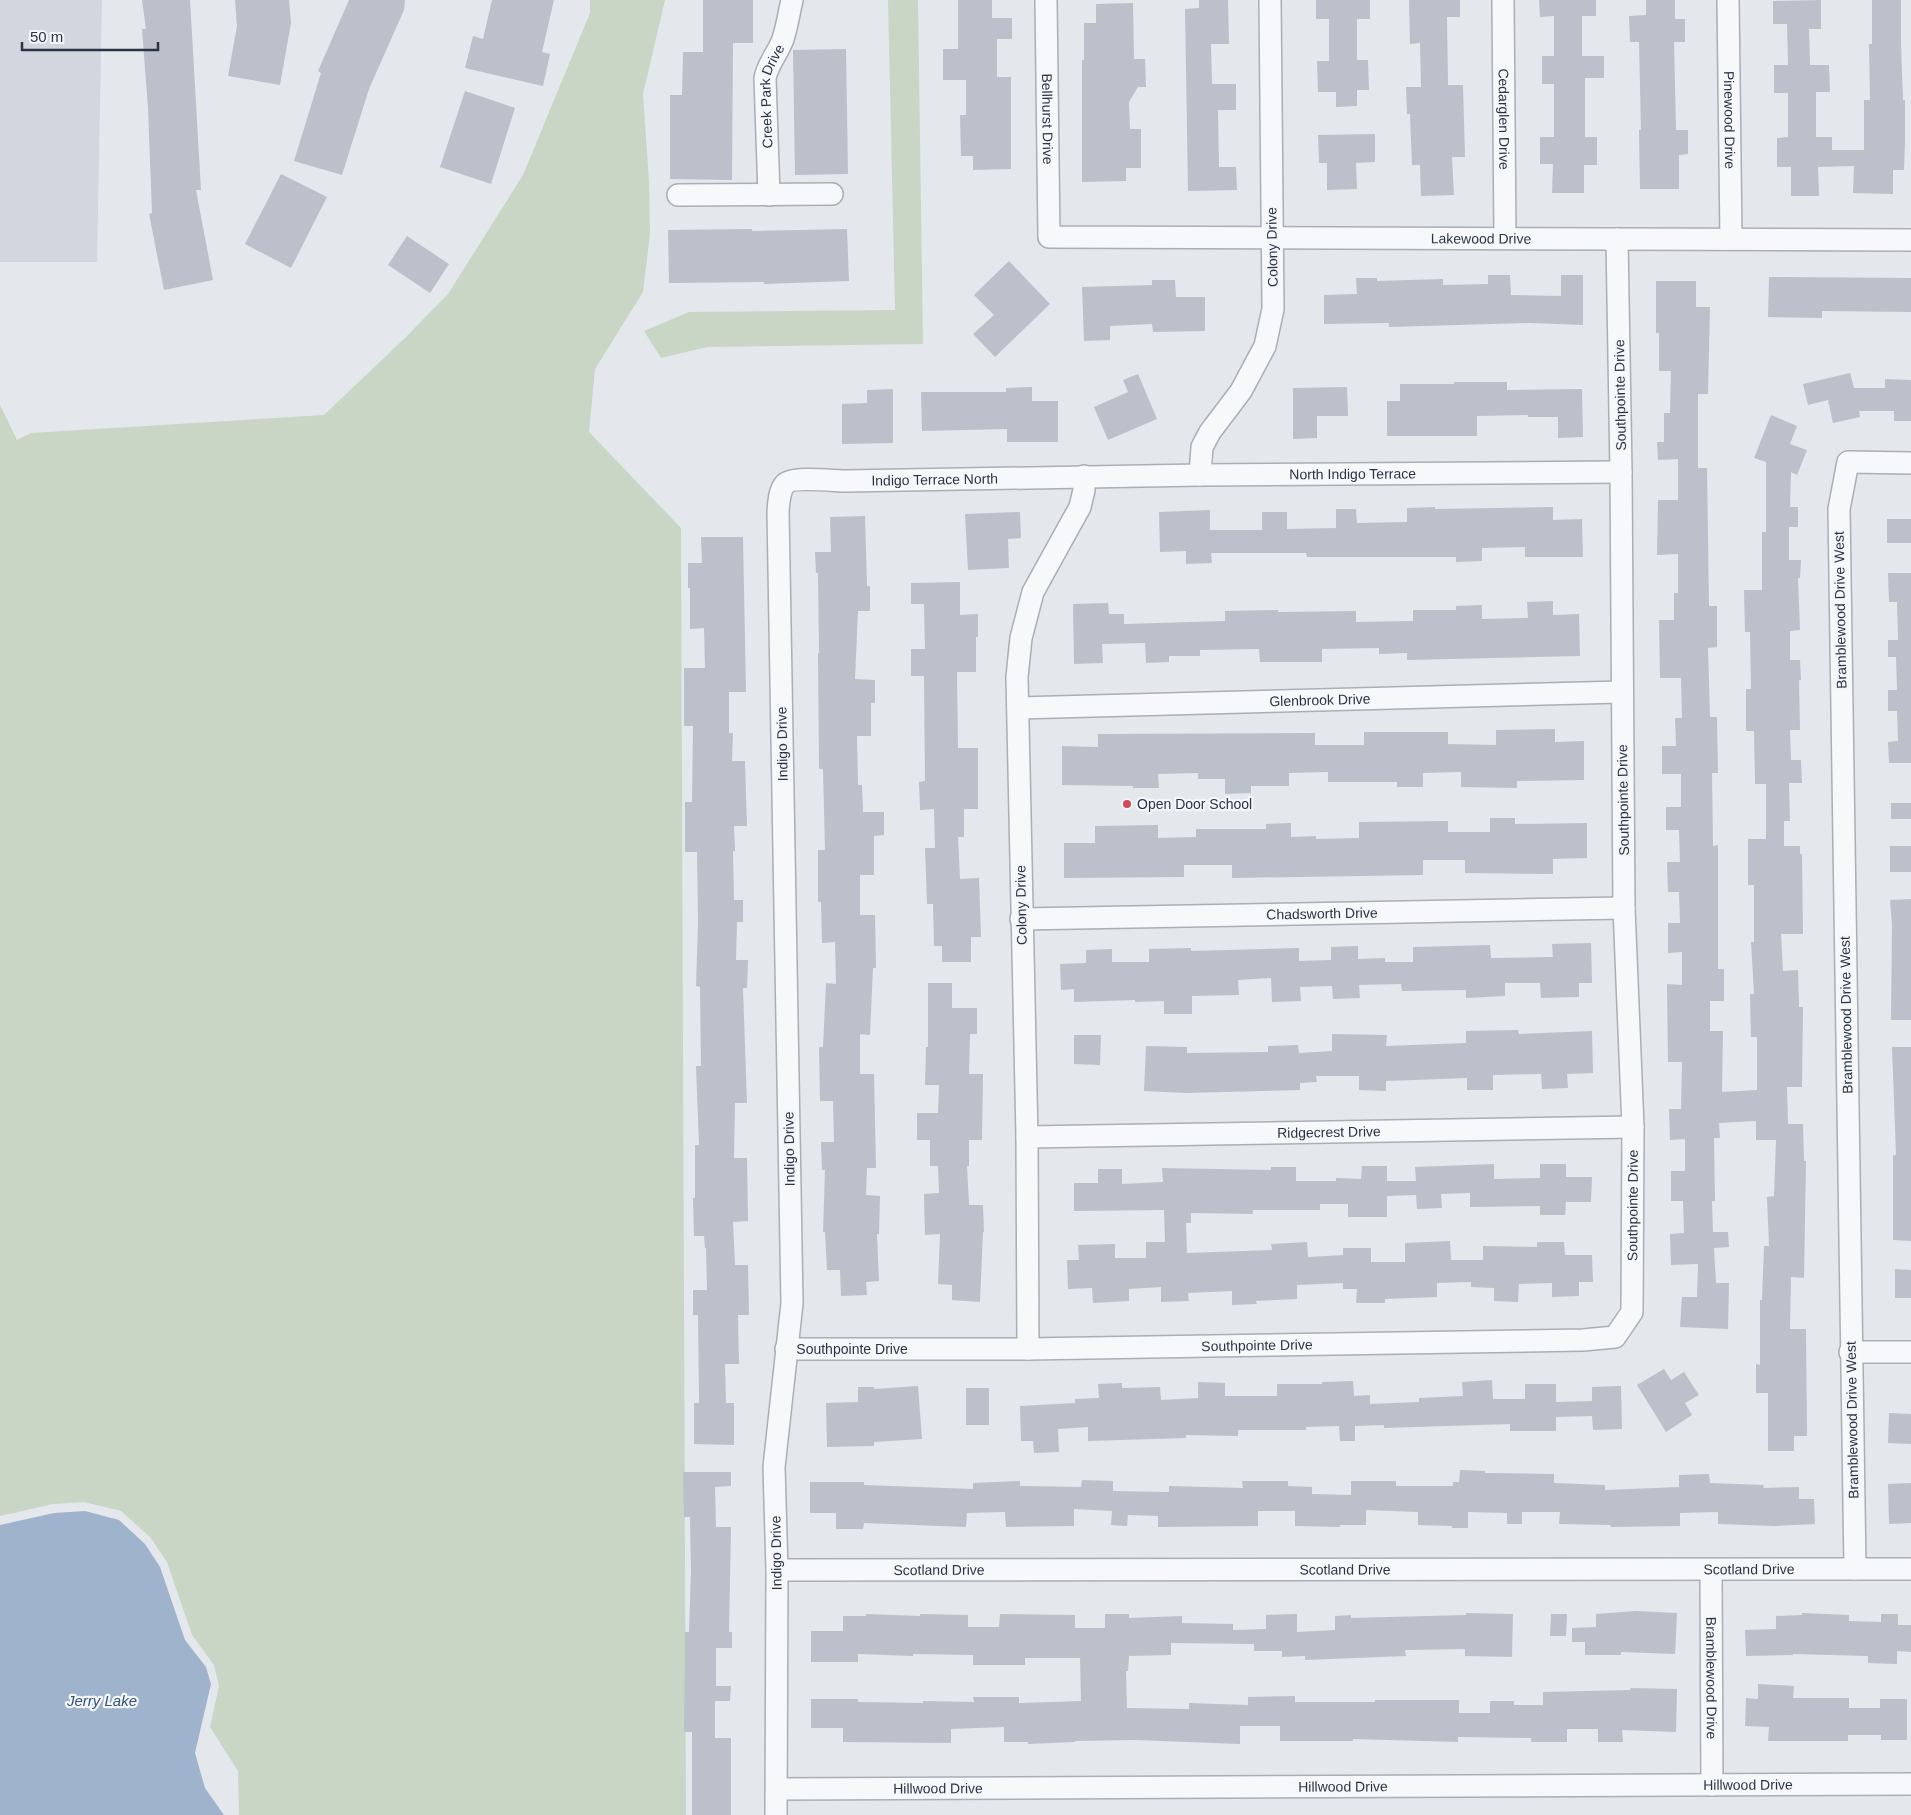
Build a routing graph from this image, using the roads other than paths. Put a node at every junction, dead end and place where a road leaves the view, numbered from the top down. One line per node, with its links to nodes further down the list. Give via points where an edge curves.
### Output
1 (792, 0): 6 (street, Creek Park Drive, via 784,38 765,78)
2 (1046, 0): 9 (street, Bellhurst Drive)
3 (1270, 0): 10 (street, Colony Drive)
4 (1502, 0): 11 (street, Cedarglen Drive)
5 (1728, 0): 13 (street, Pinewood Drive)
6 (769, 194): 7 (street); 8 (street)
7 (832, 194)
8 (678, 195)
9 (1049, 237): 10 (street, Lakewood Drive)
10 (1272, 238): 11 (street, Lakewood Drive); 17 (street, Colony Drive, via 1273,309 1265,346 1241,391 1202,447)
11 (1505, 238): 12 (street, Lakewood Drive)
12 (1617, 239): 13 (street, Lakewood Drive); 16 (street, Southpointe Drive)
13 (1732, 239): 14 (street, Lakewood Drive)
14 (1911, 240)
15 (1911, 463): 28 (street, Bramblewood Drive West, via 1848,462 1839,509)
16 (1622, 472): 17 (street, North Indigo Terrace); 20 (street, Southpointe Drive)
17 (1200, 474): 18 (street, North Indigo Terrace)
18 (1084, 476): 19 (street, Indigo Terrace North, via 847,482 795,480); 21 (street, Colony Drive, via 1080,507 1033,592 1022,638 1017,677)
19 (786, 483): 26 (street, Indigo Drive, via 778,511 792,1303)
20 (1622, 692): 21 (street, Glenbrook Drive); 22 (street, Southpointe Drive)
21 (1018, 708): 23 (street, Colony Drive)
22 (1624, 908): 23 (street, Chadsworth Drive); 24 (street, Southpointe Drive)
23 (1022, 919): 25 (street, Colony Drive)
24 (1633, 1127): 25 (street, Ridgecrest Drive); 27 (street, Southpointe Drive, via 1632,1312 1614,1337)
25 (1026, 1136): 27 (street, Colony Drive)
26 (786, 1348): 27 (street, Southpointe Drive); 32 (street, Indigo Drive, via 774,1467)
27 (1028, 1348)
28 (1850, 1352): 29 (street); 30 (street, Bramblewood Drive West)
29 (1911, 1352)
30 (1855, 1569): 31 (street, Scotland Drive); 33 (street, Scotland Drive)
31 (1911, 1569)
32 (777, 1570): 33 (street, Scotland Drive); 36 (street, Indigo Drive)
33 (1712, 1570): 35 (street, Bramblewood Drive)
34 (1911, 1784): 35 (street, Hillwood Drive)
35 (1712, 1785): 36 (street, Hillwood Drive)
36 (777, 1789): 37 (street, Indigo Drive)
37 (776, 1815)

